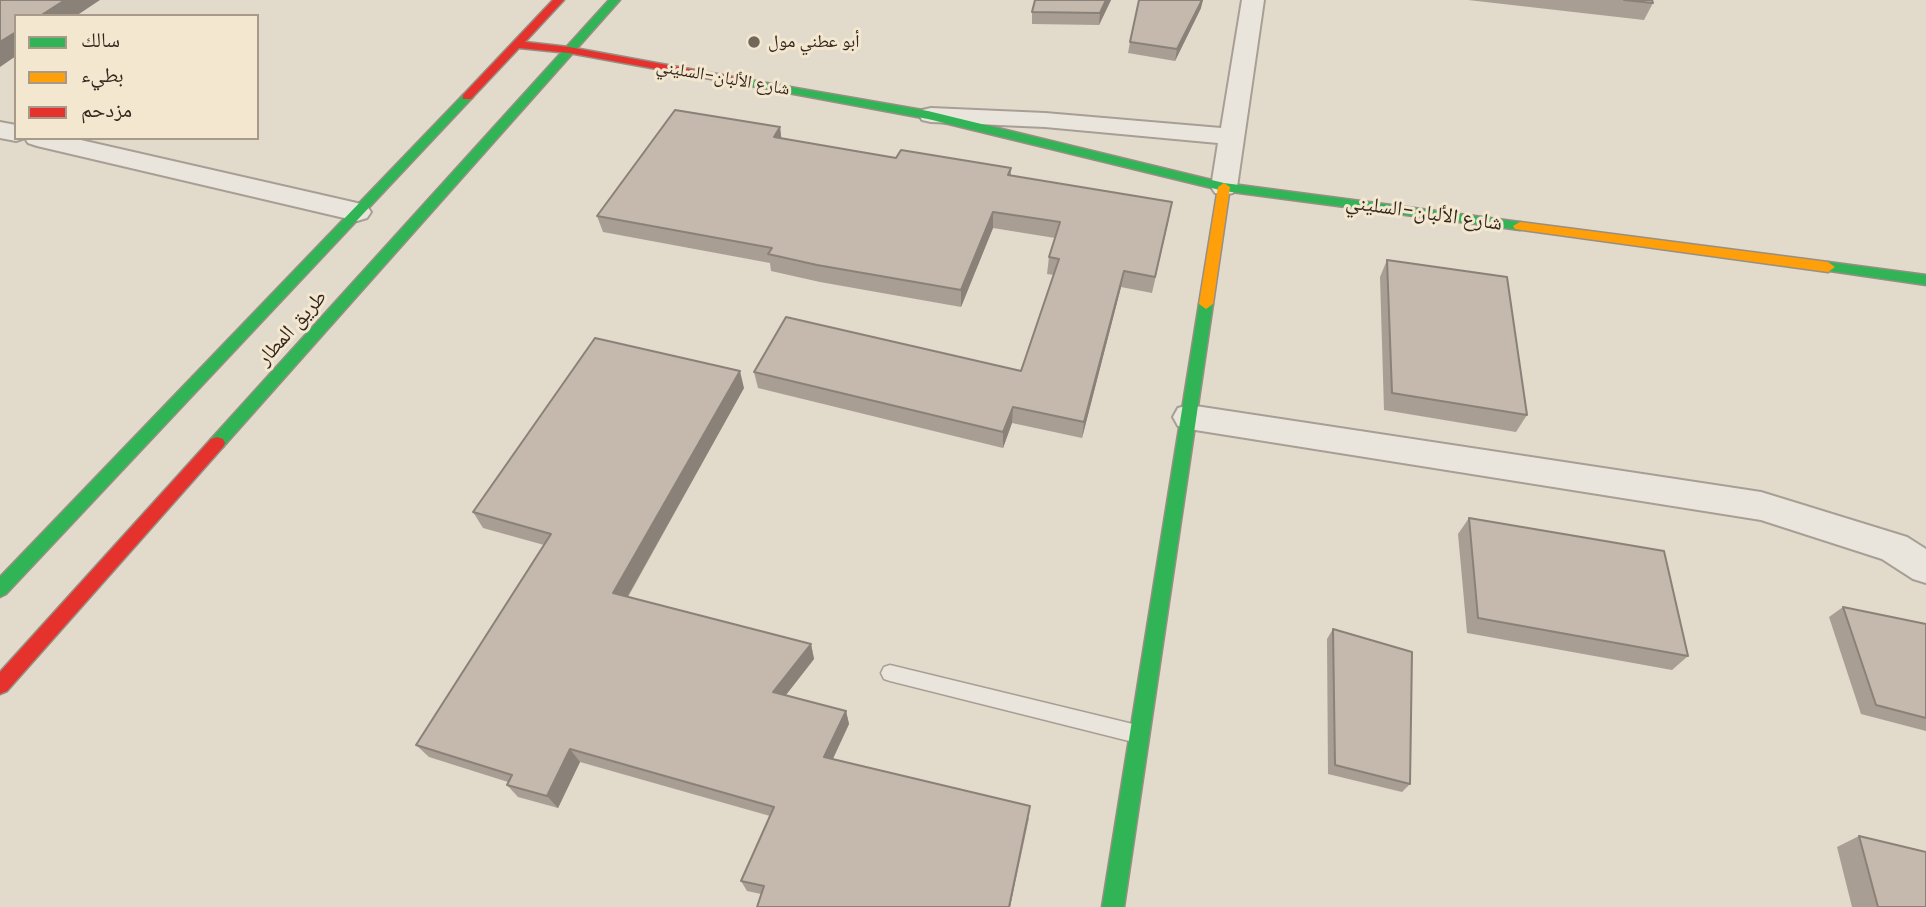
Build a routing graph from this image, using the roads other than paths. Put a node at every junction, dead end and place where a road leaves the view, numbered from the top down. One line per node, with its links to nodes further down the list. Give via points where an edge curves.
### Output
1 (559, 0): 4 (main road, طريق المطار)
2 (615, 0): 5 (main road, طريق المطار)
3 (1253, 0): 7 (street)
4 (518, 45): 5 (main road, شارع الألبان-السليني); 10 (main road, طريق المطار)
5 (569, 50): 6 (main road, شارع الألبان-السليني); 16 (main road, طريق المطار)
6 (928, 115): 7 (street, شارع الألبان-السليني); 9 (main road, شارع الألبان-السليني)
7 (1232, 137): 9 (street)
8 (46, 140): 10 (street)
9 (1224, 187): 11 (main road, شارع الألبان-السليني); 12 (main road)
10 (357, 212): 14 (main road, طريق المطار)
11 (1926, 280)
12 (1189, 416): 13 (street, via 1761,506 1894,548); 17 (main road)
13 (1926, 568)
14 (0, 589)
15 (890, 673): 17 (lane)
16 (0, 685)
17 (1140, 735): 18 (main road)
18 (1113, 907)

